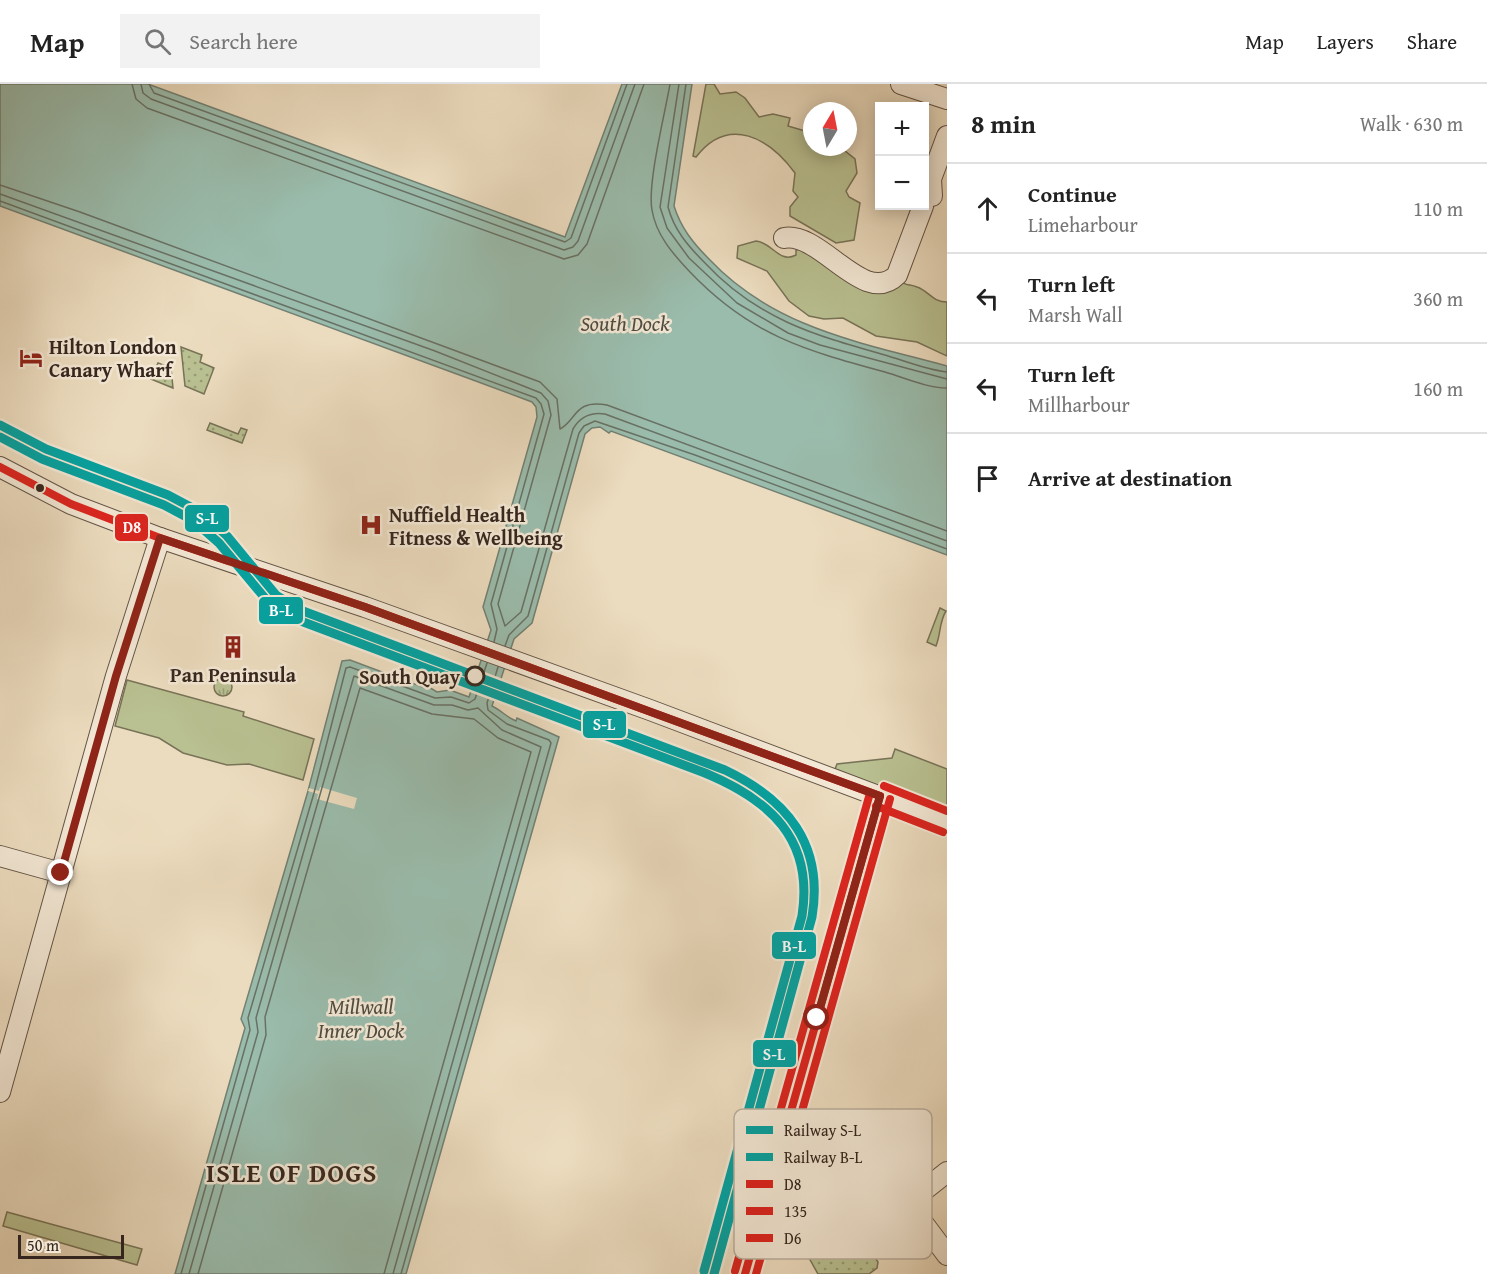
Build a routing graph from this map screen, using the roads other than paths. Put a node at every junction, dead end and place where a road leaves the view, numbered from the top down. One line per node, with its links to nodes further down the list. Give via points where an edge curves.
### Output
1 (901, 84): 2 (street)
2 (947, 99)
3 (947, 136): 4 (street, via 931,179)
4 (932, 201): 5 (street, via 897,275 884,282 848,272 803,238)
5 (784, 238)
6 (0, 467): 7 (street, via 71,504)
7 (160, 538): 8 (street, via 365,607); 11 (street, via 116,676)
8 (880, 796): 9 (street); 13 (street)
9 (947, 822)
10 (0, 856): 11 (street)
11 (61, 873): 12 (street)
12 (0, 1092)
13 (792, 1109)
14 (947, 1172): 15 (street)
15 (932, 1184)
16 (932, 1235): 17 (street)
17 (947, 1255)
18 (749, 1259): 19 (street)
19 (745, 1274)

